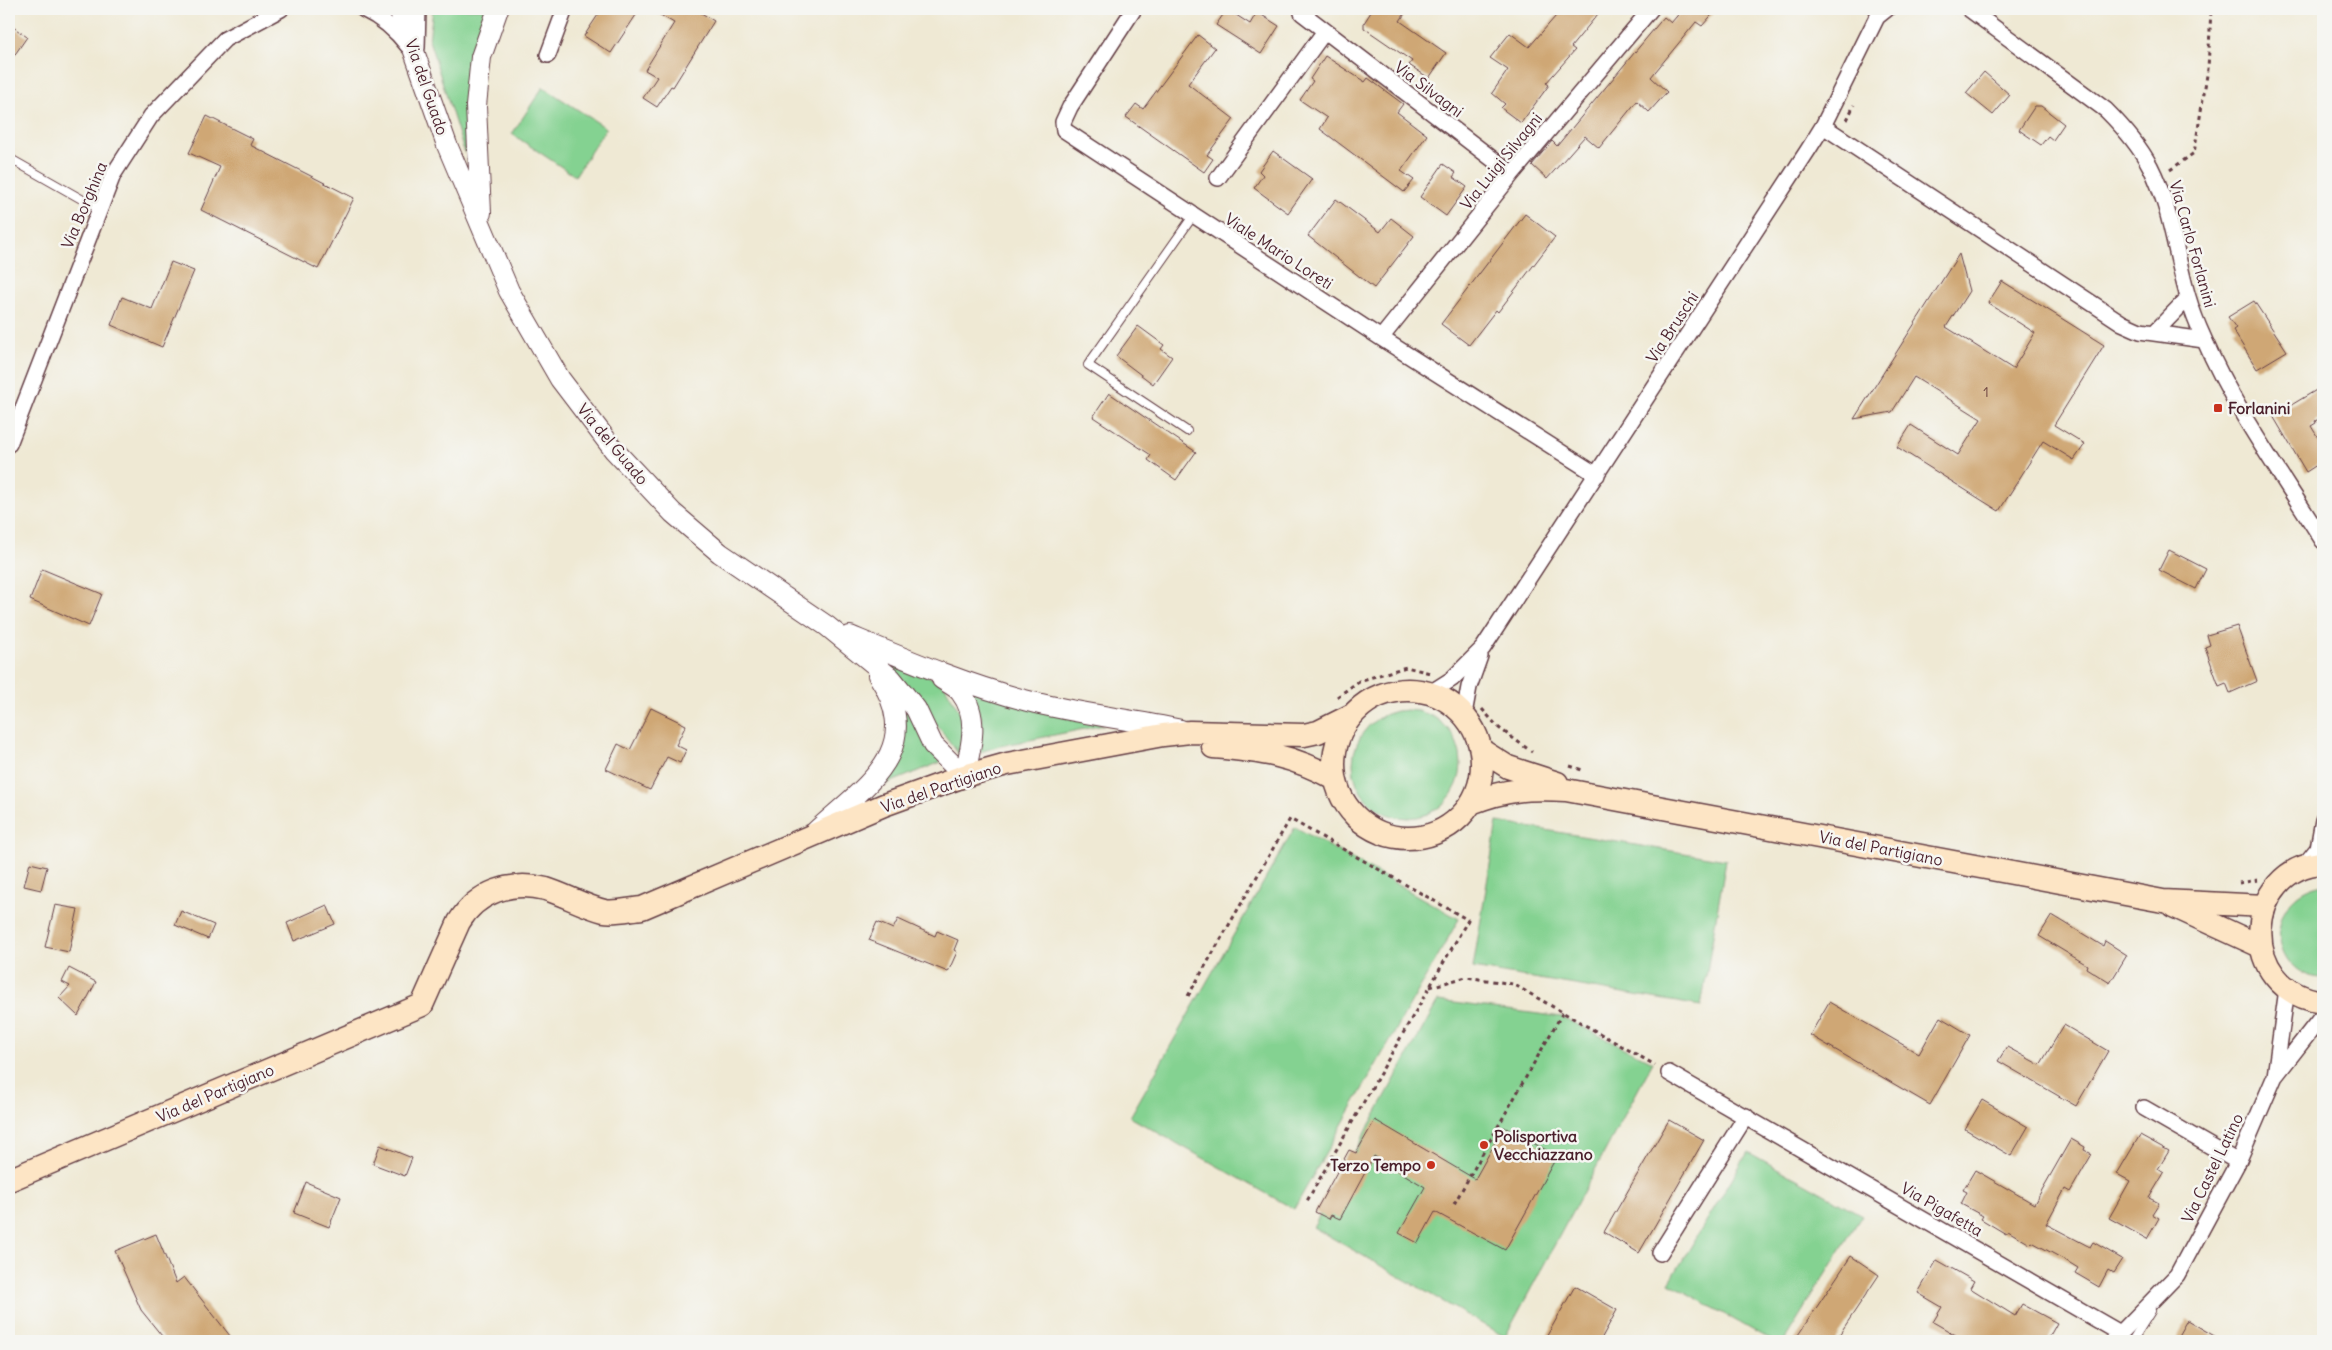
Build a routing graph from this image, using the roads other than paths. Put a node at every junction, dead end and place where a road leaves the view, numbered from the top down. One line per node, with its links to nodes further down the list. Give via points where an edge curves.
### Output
1 (281, 9): 19 (street, Via Borghina, via 225,39 151,116 113,175)
2 (362, 9): 14 (street, via 380,17 396,30)
3 (399, 9): 14 (street, Via del Guado)
4 (418, 9): 14 (street)
5 (498, 9): 21 (street, via 480,57 476,106)
6 (565, 9): 13 (street)
7 (1134, 9): 20 (street, Viale Mario Loreti, via 1070,108 1063,122 1064,130)
8 (1651, 9): 17 (street, Via Luigi Silvagni)
9 (1969, 9): 22 (street, Via Carlo Forlanini, via 2106,110 2125,129 2157,179)
10 (1879, 11): 15 (street, Via Bruschi)
11 (1302, 14): 12 (street, Via Silvagni)
12 (1325, 31): 17 (street, Via Silvagni); 18 (street)
13 (548, 55)
14 (417, 57): 21 (street, Via del Guado, via 447,145)
15 (1823, 126): 23 (street, via 2122,323 2140,331); 28 (street, Via Bruschi)
16 (9, 158): 19 (lane)
17 (1512, 174): 24 (street, Via Luigi Silvagni)
18 (1218, 178)
19 (99, 209): 27 (street, Via Borghina)
20 (1192, 216): 24 (street, Viale Mario Loreti); 26 (lane, via 1088,365)
21 (481, 225): 30 (street, Via del Guado, via 509,291 560,378 614,450 673,513 720,553)
22 (2188, 298): 23 (street); 25 (street, Via Carlo Forlanini)
23 (2155, 332): 25 (street)
24 (1381, 338): 28 (street, Viale Mario Loreti)
25 (2204, 340): 29 (street, Via Carlo Forlanini, via 2229,392)
26 (1186, 432)
27 (9, 444)
28 (1597, 475): 31 (street, Via Bruschi)
29 (2323, 541)
30 (827, 626): 32 (street, Via del Guado); 33 (street)
31 (1483, 648): 34 (street, Via Bruschi, via 1452,679); 35 (street, Via Bruschi, via 1469,687)
32 (865, 657): 40 (street, Via del Guado, via 891,678 916,709 933,745); 45 (street, via 885,686 895,710 897,732 892,753 876,775)
33 (920, 665): 37 (street, via 987,690 1028,701); 40 (street, via 961,692 972,718 972,746)
34 (1430, 693): 35 (main road, via 1448,701); 36 (main road, via 1409,689 1388,692 1368,701)
35 (1464, 714): 39 (main road)
36 (1352, 715): 37 (main road, Via del Partigiano, via 1304,735); 41 (main road, via 1340,734 1334,756)
37 (1190, 732): 38 (main road, Via del Partigiano)
38 (1105, 745): 40 (main road, Via del Partigiano); 41 (main road, Via del Partigiano, via 1190,745 1273,753 1299,761)
39 (1482, 750): 42 (main road, Via del Partigiano, via 1508,766); 43 (main road, via 1481,778)
40 (964, 776): 45 (main road, Via del Partigiano)
41 (1335, 779): 43 (main road, via 1342,800 1356,818 1374,830 1395,837 1417,838 1438,832 1457,820)
42 (1598, 795): 43 (main road, Via del Partigiano, via 1557,790 1514,790); 47 (main road, Via del Partigiano)
43 (1471, 804)
44 (2323, 820): 46 (street)
45 (811, 836): 58 (main road, Via del Partigiano, via 642,908 605,911 544,889 526,886 503,888 479,898 459,922 422,1006)
46 (2313, 866): 48 (main road, via 2286,877)
47 (2163, 901): 48 (main road, Via del Partigiano); 49 (main road, Via del Partigiano)
48 (2265, 906): 49 (main road)
49 (2260, 946): 50 (main road, via 2275,977)
50 (2287, 989): 51 (main road, via 2309,1000); 54 (street)
51 (2323, 1002)
52 (2323, 1015): 54 (street)
53 (1669, 1073): 56 (street, Via Pigafetta)
54 (2275, 1076): 57 (street, Via Castel Latino)
55 (2144, 1108): 57 (street)
56 (1746, 1116): 59 (street); 60 (street, Via Pigafetta)
57 (2238, 1162): 60 (street, Via Castel Latino, via 2177,1275)
58 (9, 1180)
59 (1660, 1253)
60 (2122, 1338)

